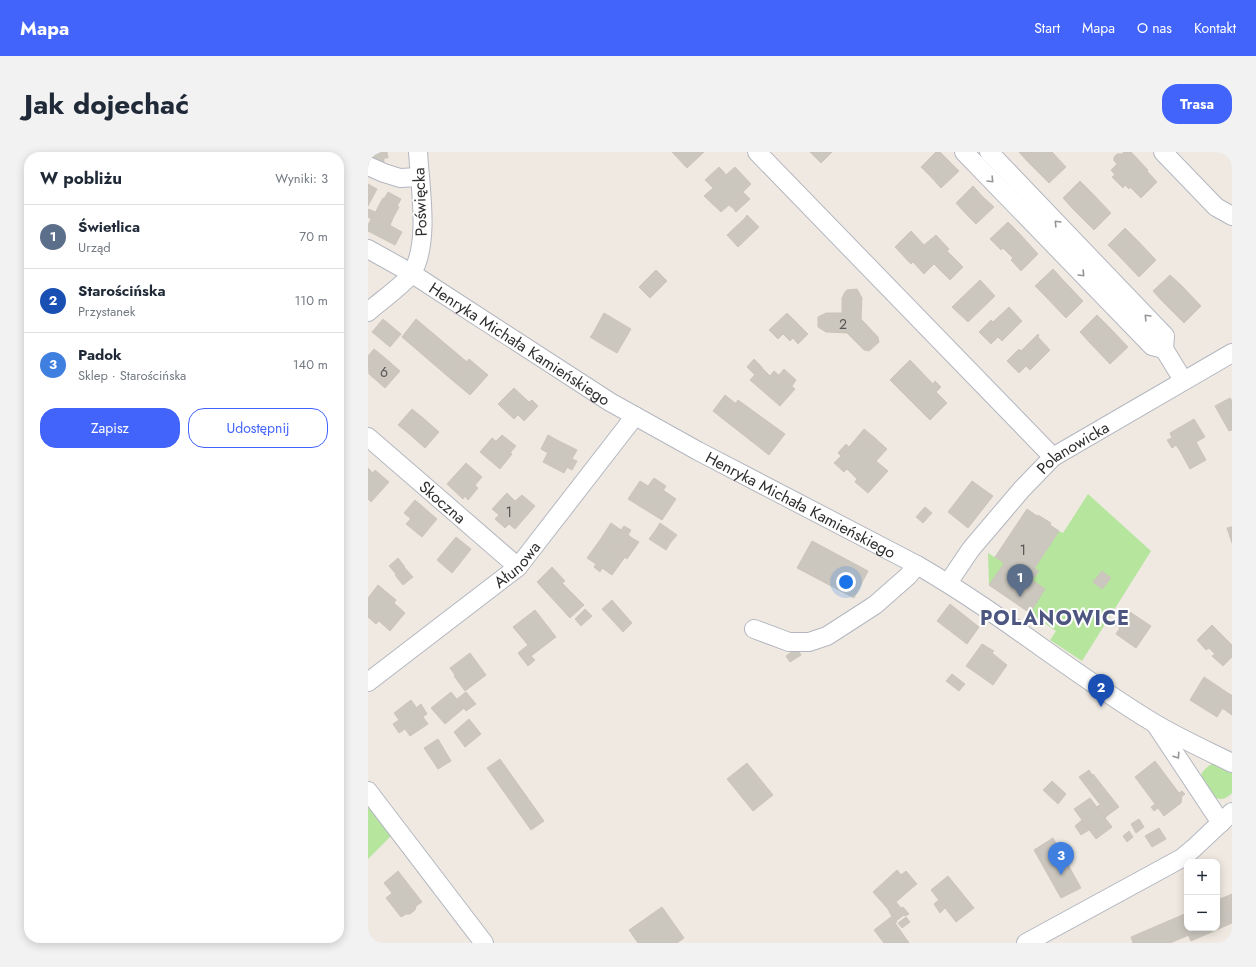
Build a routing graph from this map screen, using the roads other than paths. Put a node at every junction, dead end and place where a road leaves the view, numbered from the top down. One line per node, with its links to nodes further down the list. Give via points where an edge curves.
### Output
1 (418, 152): 7 (street, Poświęcka)
2 (757, 152): 17 (street)
3 (964, 152): 12 (street, one-way to 12, via 1152,346)
4 (989, 152): 12 (street, one-way to 4, via 1165,336)
5 (1163, 152): 8 (street, via 1216,207)
6 (368, 166): 7 (street, via 400,178)
7 (420, 177): 10 (street, Poświęcka, via 422,245)
8 (1232, 216)
9 (368, 249): 10 (street, Henryka Michała Kamieńskiego)
10 (412, 273): 11 (street); 15 (street, Henryka Michała Kamieńskiego)
11 (368, 312)
12 (1164, 349): 14 (street)
13 (1232, 353): 14 (street, Polanowicka)
14 (1183, 380): 17 (street, Polanowicka)
15 (635, 416): 18 (street, Henryka Michała Kamieńskiego); 19 (street, Ałunowa)
16 (368, 437): 19 (street, Skoczna)
17 (1053, 457): 20 (street, Polanowicka, via 971,549)
18 (917, 565): 20 (street, Henryka Michała Kamieńskiego); 21 (street, via 875,605 827,636 809,642 788,642)
19 (518, 567): 22 (street, Ałunowa)
20 (948, 583): 23 (street, Henryka Michała Kamieńskiego)
21 (754, 629)
22 (368, 682)
23 (1155, 724): 24 (street, Henryka Michała Kamieńskiego); 26 (street, one-way to 26)
24 (1230, 758)
25 (368, 791): 27 (street)
26 (1226, 818): 28 (street, via 1182,858)
27 (484, 943)
28 (1026, 943)

